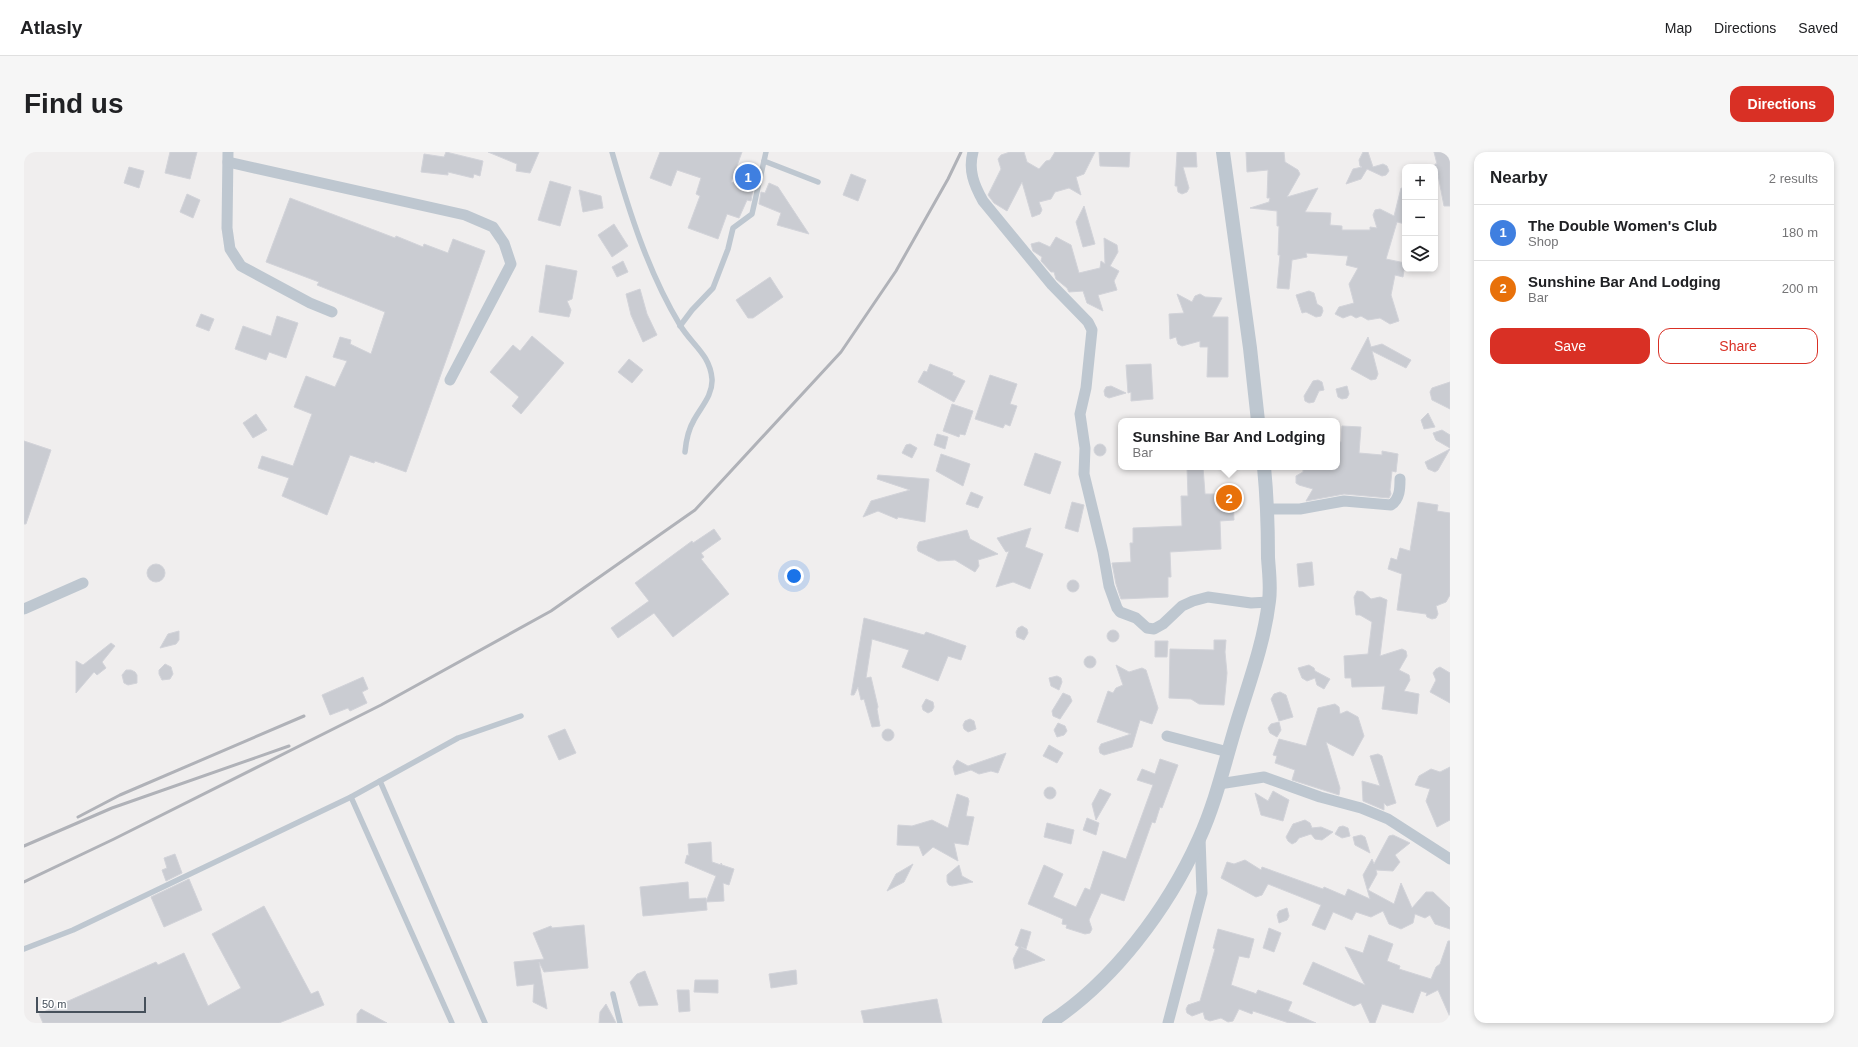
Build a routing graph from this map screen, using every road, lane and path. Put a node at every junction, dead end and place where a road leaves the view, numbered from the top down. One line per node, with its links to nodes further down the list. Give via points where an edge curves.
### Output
1 (612, 152): 9 (lane, via 632,220 653,272)
2 (766, 152): 6 (lane)
3 (974, 152): 17 (street, via 971,171 974,186 982,201 1052,285 1088,322 1092,330 1086,388 1080,414 1085,448 1084,474 1109,586 1117,608 1148,628 1154,629 1182,606 1193,601 1208,598 1251,603)
4 (1224, 152): 11 (street)
5 (228, 157): 8 (street, via 227,228 230,249 241,266); 10 (street, via 465,215 493,227 504,243 511,264)
6 (764, 161): 7 (lane); 9 (lane, via 752,214 733,228 713,288)
7 (818, 182)
8 (332, 312)
9 (680, 326): 12 (lane, via 701,350 709,363 712,378 711,389 686,437)
10 (450, 380)
11 (1258, 418)
12 (685, 452)
13 (1264, 470): 15 (street)
14 (1400, 479): 15 (street, via 1398,496 1391,505 1344,502 1300,509)
15 (1268, 509): 17 (street)
16 (82, 583): 18 (street)
17 (1269, 602): 21 (street, via 1262,638)
18 (24, 608)
19 (521, 716): 22 (lane, via 458,738)
20 (1167, 736): 21 (street)
21 (1228, 752): 23 (street)
22 (380, 781): 24 (lane); 30 (lane)
23 (1219, 784): 25 (street); 26 (street, via 1264,777 1320,797 1361,808 1388,819)
24 (351, 797): 27 (lane, via 73,930); 29 (lane)
25 (1200, 838): 32 (street, via 1172,892 1120,961 1071,1009); 33 (street, via 1202,893)
26 (1450, 859)
27 (24, 949)
28 (613, 994): 31 (lane)
29 (452, 1023)
30 (485, 1023)
31 (620, 1023)
32 (1049, 1023)
33 (1168, 1023)

